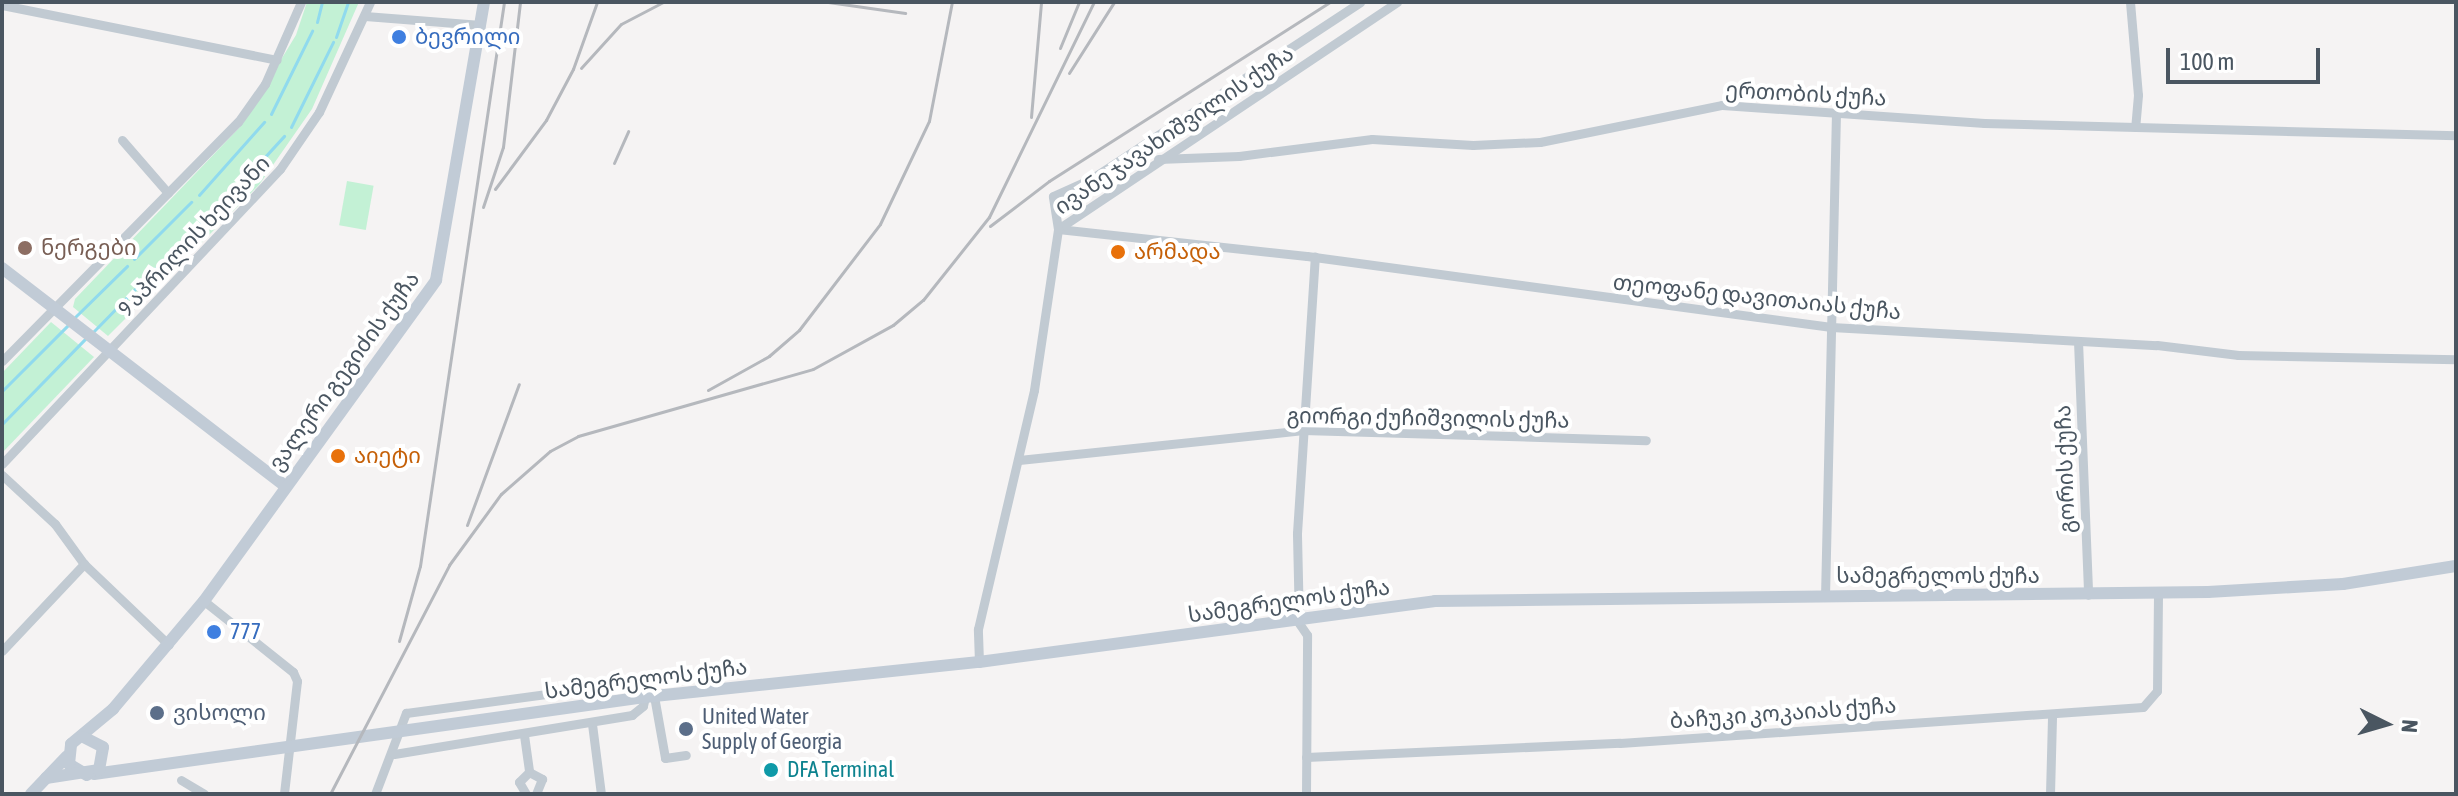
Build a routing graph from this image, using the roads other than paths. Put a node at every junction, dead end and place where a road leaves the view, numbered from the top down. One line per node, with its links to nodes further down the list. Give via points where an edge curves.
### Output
1 (301, 2): 10 (street, 9 აპრილის ხეივანი)
2 (370, 2): 8 (street, 9 აპრილის ხეივანი)
3 (484, 2): 9 (main road, ვალერი გეგიძის ქუჩა)
4 (1360, 2): 17 (street, via 1091,179 1053,196)
5 (1397, 2): 15 (street, ივანე ჯავახიშვილის ქუჩა)
6 (2130, 2): 12 (street)
7 (2, 5): 10 (street)
8 (365, 16): 9 (street); 23 (street, 9 აპრილის ხეივანი, via 319,112 280,169)
9 (481, 25): 31 (main road, ვალერი გეგიძის ქუჩა, via 436,280)
10 (277, 60): 16 (street, 9 აპრილის ხეივანი, via 238,122)
11 (1836, 115): 12 (street, ერთობის ქუჩა); 15 (street, ერთობის ქუჩა, via 1722,105 1540,142 1473,145 1372,139 1239,156); 21 (street)
12 (2135, 127): 13 (street, ერთობის ქუჩა)
13 (2456, 135)
14 (122, 140): 16 (street)
15 (1158, 159): 17 (street, ივანე ჯავახიშვილის ქუჩა)
16 (168, 193): 20 (street, 9 აპრილის ხეივანი)
17 (1058, 229): 18 (street, თეოფანე დავითაიას ქუჩა); 28 (street, ივანე ჯავახიშვილის ქუჩა)
18 (1315, 257): 21 (street, თეოფანე დავითაიას ქუჩა); 26 (street)
19 (2, 268): 20 (main road)
20 (53, 307): 23 (main road); 25 (street, 9 აპრილის ხეივანი)
21 (1831, 327): 22 (street, თეოფანე დავითაიას ქუჩა); 36 (street)
22 (2078, 341): 24 (street, თეოფანე დავითაიას ქუჩა, via 2238,355); 35 (street, გორის ქუჩა)
23 (111, 352): 29 (street, 9 აპრილის ხეივანი); 31 (main road)
24 (2456, 359)
25 (2, 361)
26 (1303, 430): 27 (street, გიორგი ქუჩიშვილის ქუჩა); 28 (street, გიორგი ქუჩიშვილის ქუჩა); 38 (street)
27 (1646, 440)
28 (1019, 460): 41 (street, ივანე ჯავახიშვილის ქუჩა, via 978,629)
29 (2, 464)
30 (2, 475): 32 (street, via 55,524)
31 (285, 486): 37 (main road, ვალერი გეგიძის ქუჩა)
32 (84, 564): 39 (street); 40 (street)
33 (2456, 566): 34 (main road, სამეგრელოს ქუჩა, via 2343,584)
34 (2158, 593): 35 (main road, სამეგრელოს ქუჩა); 44 (street, ბაჩუკი კოკაიას ქუჩა, via 2153,701 2143,707)
35 (2088, 595): 36 (main road, სამეგრელოს ქუჩა)
36 (1825, 597): 38 (main road, სამეგრელოს ქუჩა, via 1435,601)
37 (204, 601): 39 (main road, ვალერი გეგიძის ქუჩა); 60 (street, via 293,672 297,681)
38 (1299, 623): 41 (main road, სამეგრელოს ქუჩა); 52 (street, via 1307,635)
39 (169, 645): 43 (main road, ვალერი გეგიძის ქუჩა)
40 (2, 651)
41 (979, 662): 42 (main road, სამეგრელოს ქუჩა)
42 (649, 696): 45 (street, via 636,713); 49 (street, via 628,683 406,713); 50 (street, via 665,758); 53 (main road, სამეგრელოს ქუჩა)
43 (113, 709): 47 (main road, ვალერი გეგიძის ქუჩა); 48 (main road, ვალერი გეგიძის ქუჩა)
44 (2052, 716): 52 (street, ბაჩუკი კოკაიას ქუჩა); 66 (street)
45 (592, 724): 46 (street); 64 (street)
46 (524, 735): 49 (street); 54 (street)
47 (83, 737): 48 (main road); 51 (main road, via 71,744)
48 (102, 748): 53 (main road); 55 (main road)
49 (394, 754): 61 (street)
50 (686, 755)
51 (67, 756): 55 (main road, via 73,770); 56 (main road)
52 (1306, 757): 65 (street)
53 (134, 770): 55 (main road, სამეგრელოს ქუჩა)
54 (529, 772): 62 (street, via 519,782); 63 (street, via 542,779)
55 (91, 774): 56 (main road, სამეგრელოს ქუჩა)
56 (46, 778): 58 (main road)
57 (181, 780): 59 (street)
58 (31, 794)
59 (204, 794)
60 (284, 794)
61 (375, 794)
62 (526, 794)
63 (536, 794)
64 (601, 794)
65 (1306, 794)
66 (2050, 794)

